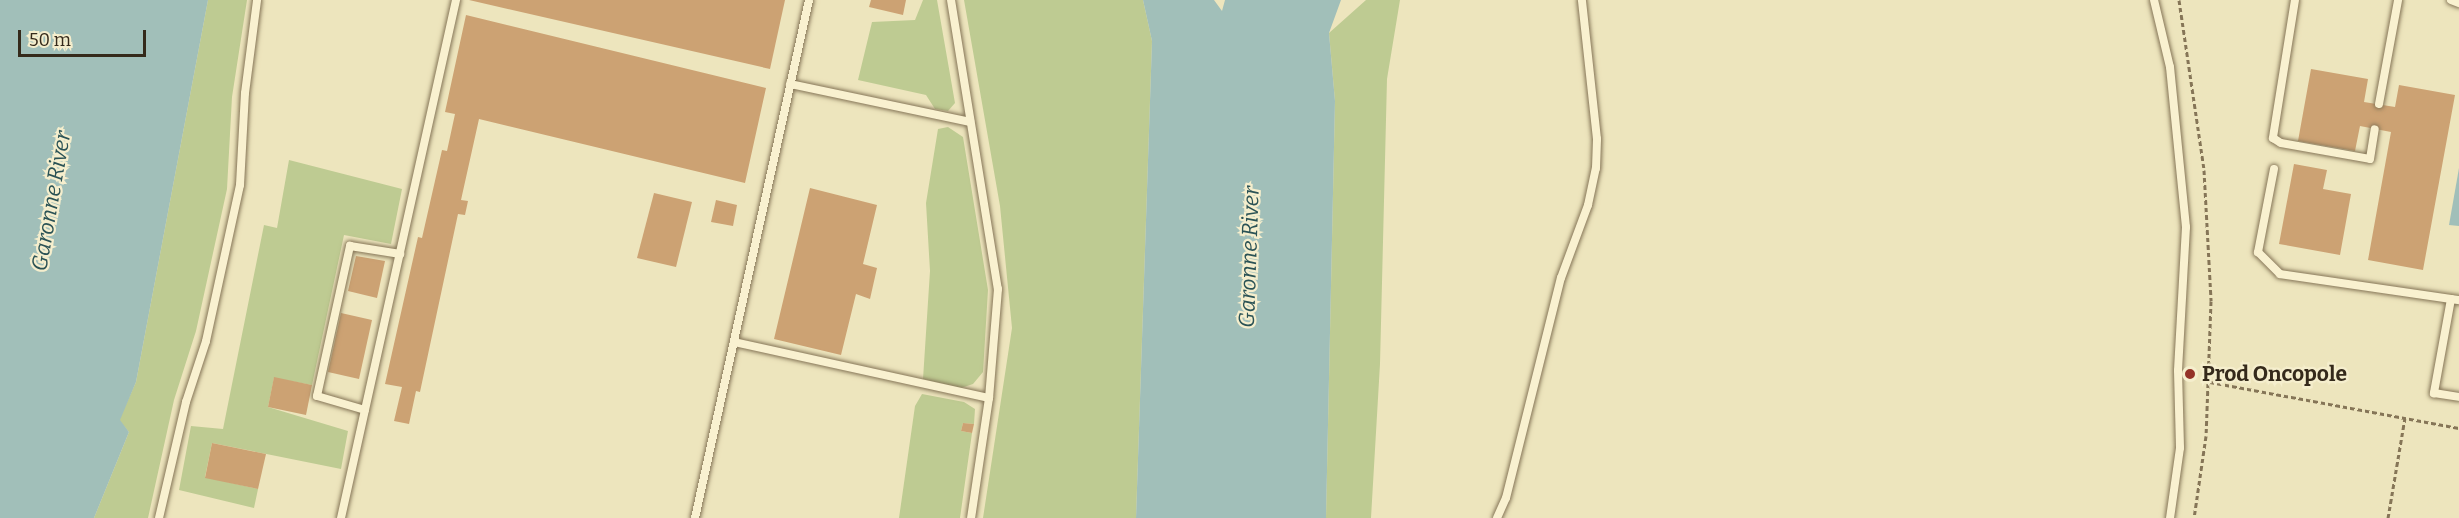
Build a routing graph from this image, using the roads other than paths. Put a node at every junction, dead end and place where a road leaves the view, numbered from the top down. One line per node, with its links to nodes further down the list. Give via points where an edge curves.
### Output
1 (257, 0): 22 (lane, via 245,93 240,185 206,341 186,402)
2 (456, 0): 16 (lane)
3 (809, 0): 11 (lane)
4 (951, 0): 13 (lane)
5 (1582, 0): 26 (lane, via 1597,139 1596,168 1588,205 1561,278 1506,498)
6 (2154, 0): 27 (lane, via 2170,67 2186,227 2178,370 2180,448)
7 (2295, 0): 14 (lane, via 2274,138 2281,143 2370,159)
8 (2398, 0): 12 (lane)
9 (2451, 0): 10 (lane)
10 (2459, 3)
11 (790, 84): 13 (lane); 18 (lane)
12 (2379, 104)
13 (970, 122): 20 (lane, via 998,289)
14 (2375, 129)
15 (2274, 170): 17 (lane, via 2258,252 2280,274)
16 (400, 254): 21 (lane); 21 (lane, via 350,246 317,396)
17 (2455, 300): 19 (lane, via 2434,393)
18 (734, 342): 20 (lane); 24 (lane)
19 (2459, 397)
20 (989, 398): 25 (lane)
21 (365, 410): 23 (lane)
22 (159, 518)
23 (341, 518)
24 (695, 518)
25 (971, 518)
26 (1497, 518)
27 (2170, 518)

